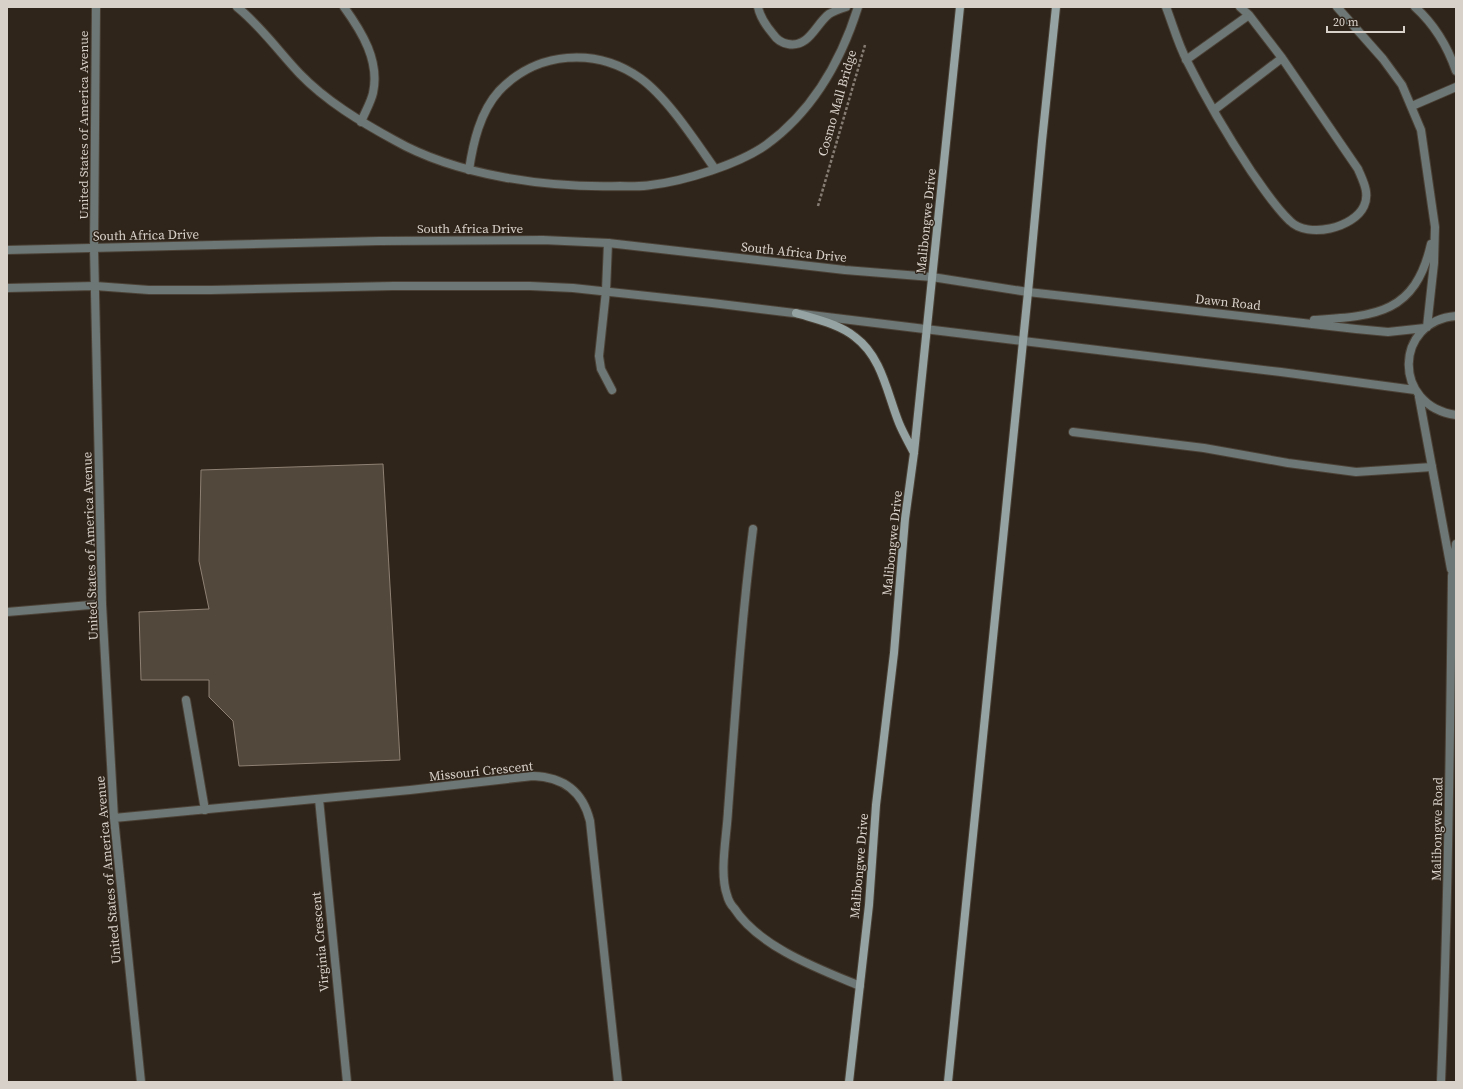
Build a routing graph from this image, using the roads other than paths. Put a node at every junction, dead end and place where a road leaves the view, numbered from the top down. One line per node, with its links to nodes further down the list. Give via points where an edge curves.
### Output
1 (96, 7): 25 (street, United States of America Avenue)
2 (237, 7): 20 (street, via 301,75 327,98)
3 (344, 7): 20 (street, via 359,29 374,64 373,94)
4 (758, 7): 5 (street, via 775,37 785,44 793,45 808,39 829,14)
5 (846, 7)
6 (858, 7): 21 (street, via 837,63 817,93 794,120 765,146)
7 (960, 7): 27 (main road, Malibongwe Drive)
8 (1056, 7): 31 (main road)
9 (1166, 7): 15 (street)
10 (1240, 7): 13 (street)
11 (1337, 7): 18 (street, via 1383,59 1402,85)
12 (1415, 7): 16 (street, via 1442,38)
13 (1249, 16): 14 (street); 15 (street)
14 (1282, 58): 19 (street); 19 (street, via 1358,169 1367,189 1365,206 1358,215 1332,229 1318,231 1304,229 1291,222 1261,185 1225,132)
15 (1186, 60): 19 (street)
16 (1456, 71)
17 (1456, 88): 18 (street)
18 (1412, 106): 23 (street, via 1421,130)
19 (1214, 110)
20 (361, 122): 22 (street, via 431,158)
21 (715, 169): 22 (street, via 651,185 598,187 542,183); 22 (street, via 693,137 642,79 619,66 602,61 584,57 564,57 535,66 499,91 487,109 476,134)
22 (469, 170)
23 (1435, 227): 34 (street, via 1428,255 1417,281 1389,309 1369,315); 35 (street, via 1434,263)
24 (608, 243): 25 (street, South Africa Drive, via 472,239); 27 (street, South Africa Drive); 30 (street)
25 (94, 248): 26 (street, South Africa Drive); 28 (street, United States of America Avenue)
26 (7, 250)
27 (932, 278): 31 (street, South Africa Drive); 36 (main road, Malibongwe Drive)
28 (95, 286): 29 (street); 30 (street, via 149,290 211,290 530,286); 47 (street, United States of America Avenue)
29 (7, 288)
30 (606, 291): 32 (street); 38 (street, via 599,356 601,369)
31 (1028, 292): 34 (street, Dawn Road); 37 (main road)
32 (796, 313): 36 (street); 42 (main road, via 844,330 866,348 889,391 899,422)
33 (1456, 316): 35 (street)
34 (1295, 321): 35 (street, Dawn Road, via 1388,332)
35 (1426, 327): 39 (street, Malibongwe Road, via 1414,342 1409,358 1409,375)
36 (926, 331): 37 (street); 42 (main road, Malibongwe Drive)
37 (1024, 342): 39 (street, via 1273,371); 58 (main road)
38 (612, 390)
39 (1417, 394): 40 (street, via 1430,407); 43 (street, Malibongwe Road)
40 (1456, 415)
41 (1073, 432): 43 (street, via 1204,448 1356,472)
42 (914, 454): 53 (main road, Malibongwe Drive, via 905,519)
43 (1432, 467): 46 (street, Malibongwe Road)
44 (753, 528): 53 (street, via 744,604 724,849 726,895 749,927 764,939 820,970)
45 (1456, 544): 46 (street, Malibongwe Road)
46 (1452, 576): 59 (street, Malibongwe Road, via 1447,932)
47 (102, 604): 48 (street); 52 (street, United States of America Avenue)
48 (7, 612)
49 (186, 700): 51 (street)
50 (319, 799): 51 (street, Missouri Crescent); 55 (street, Virginia Crescent); 56 (street, Missouri Crescent, via 533,776 558,780 574,791 588,812 593,837)
51 (205, 810): 52 (street, Missouri Crescent)
52 (114, 818): 54 (street, United States of America Avenue)
53 (860, 986): 57 (main road, Malibongwe Drive)
54 (141, 1082)
55 (347, 1082)
56 (618, 1082)
57 (849, 1082)
58 (948, 1082)
59 (1441, 1082)

